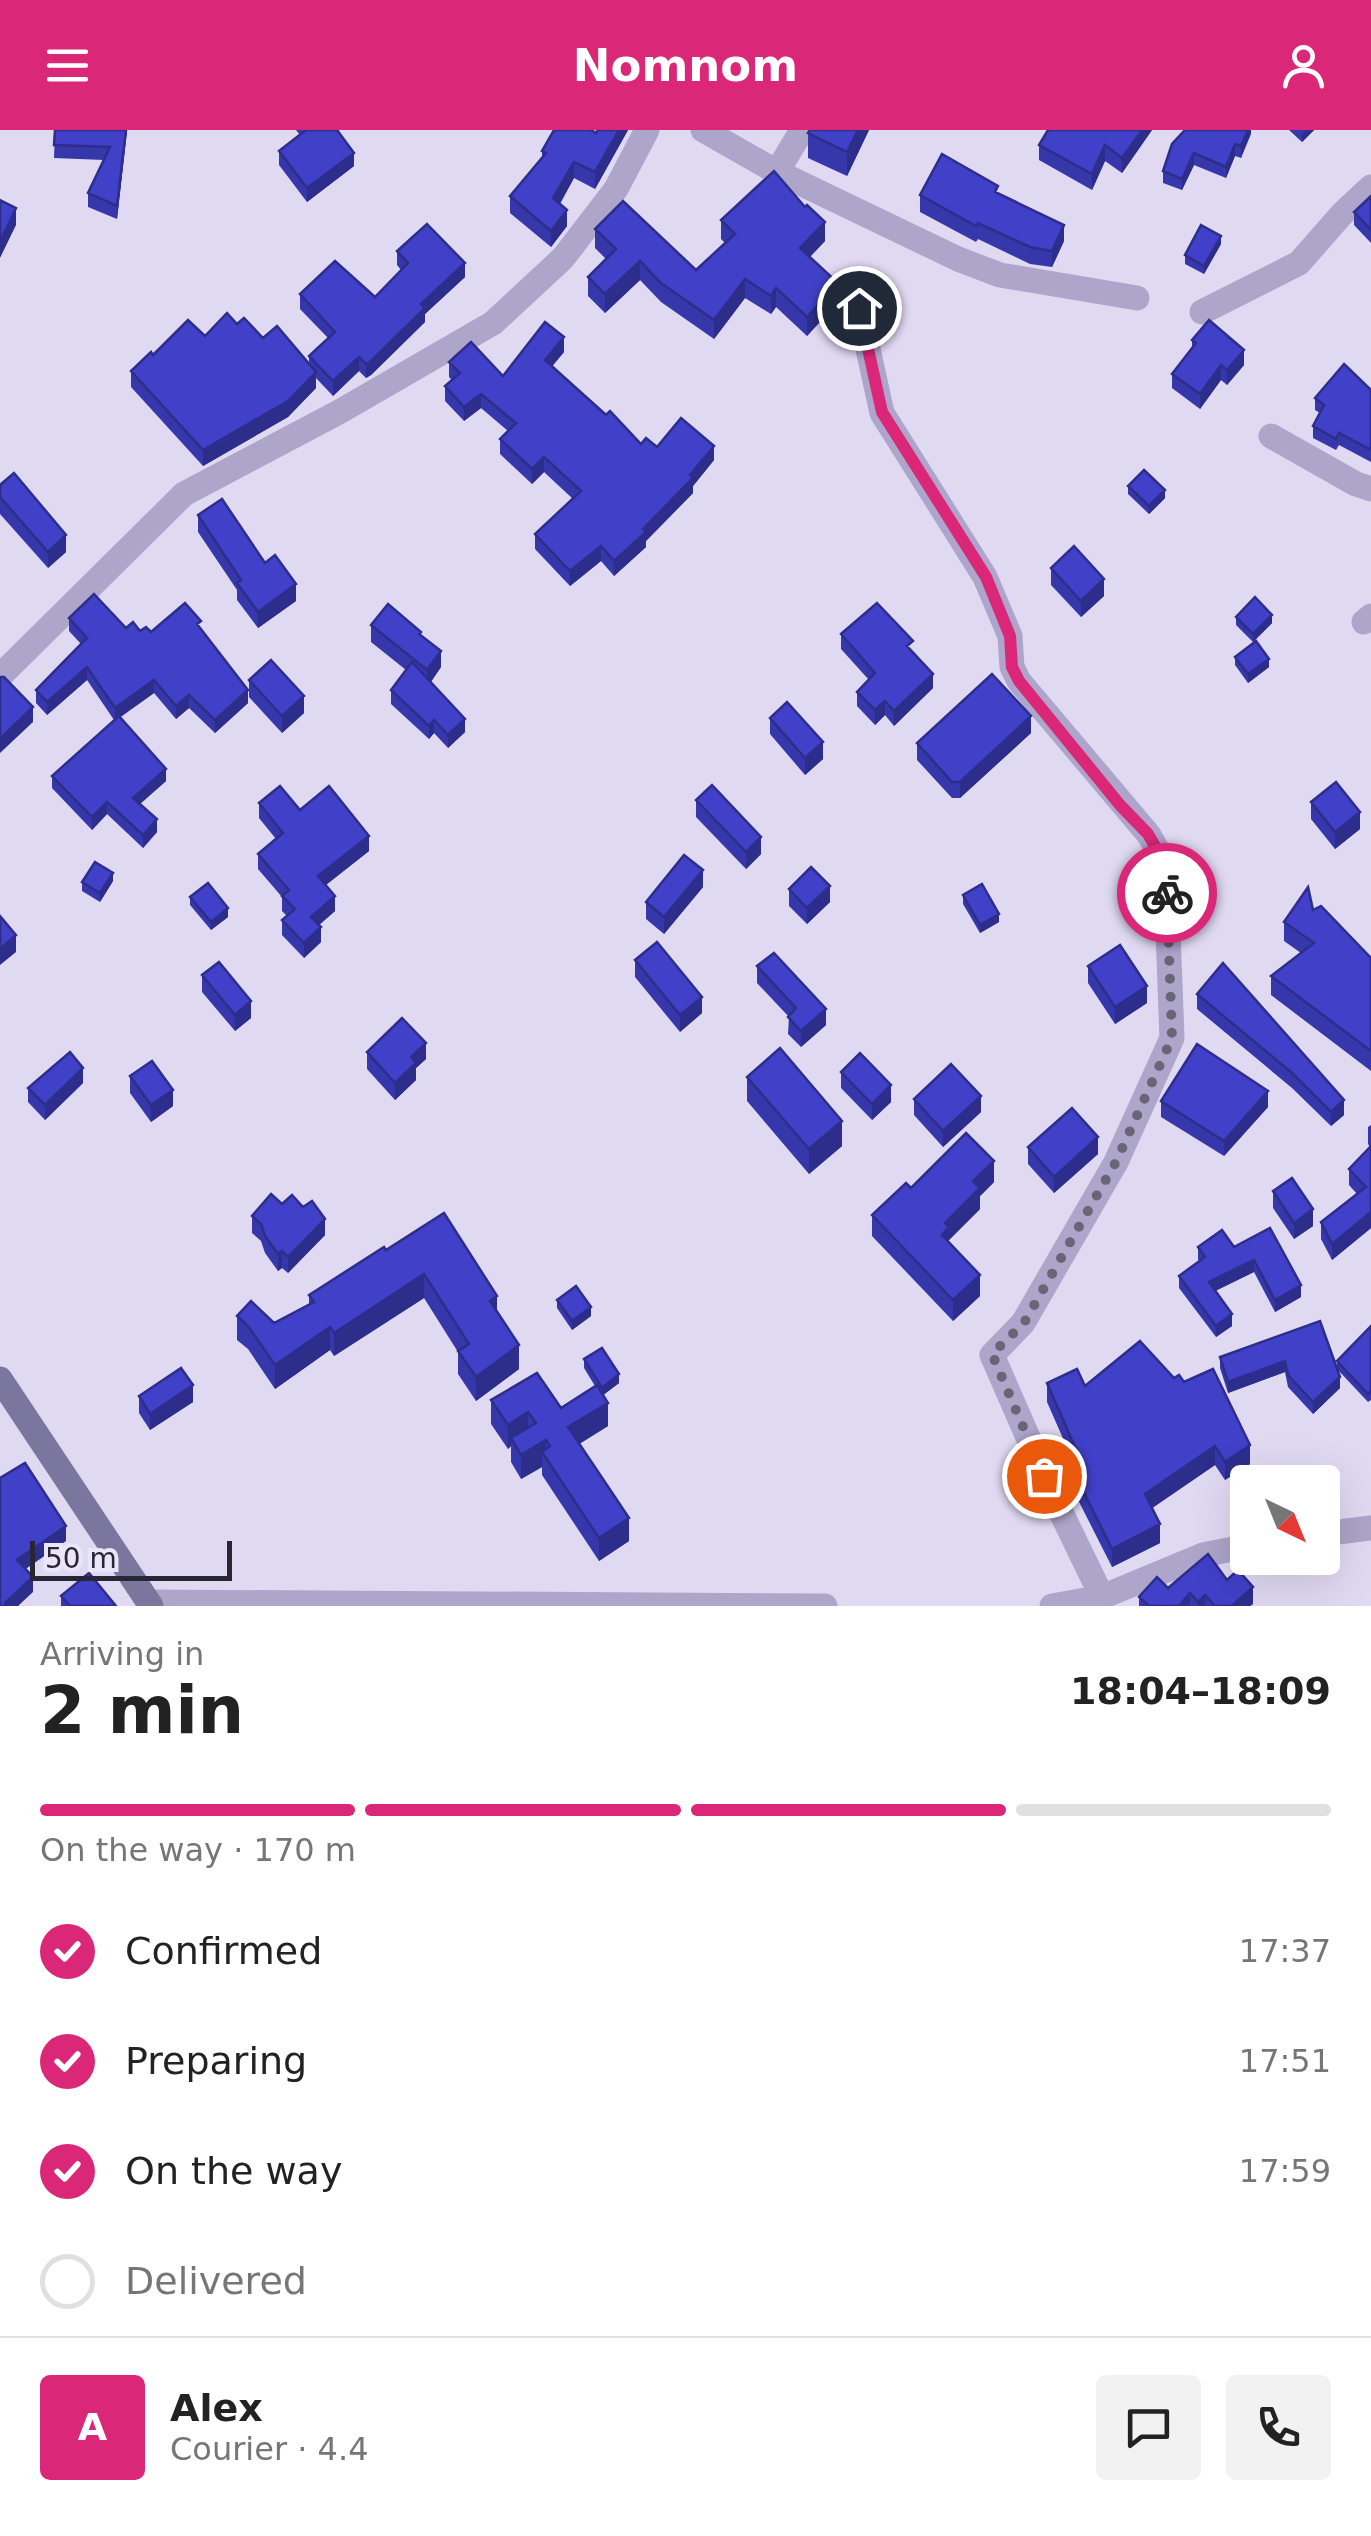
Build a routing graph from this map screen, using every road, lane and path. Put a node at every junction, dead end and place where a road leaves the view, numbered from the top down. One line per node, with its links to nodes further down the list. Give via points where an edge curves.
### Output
1 (647, 130): 11 (street, via 616,190 562,258 492,322 184,494)
2 (703, 130): 4 (street)
3 (802, 130): 4 (street)
4 (777, 172): 6 (street, via 1000,275)
5 (1371, 187): 8 (street, via 1300,263)
6 (1137, 298)
7 (859, 308): 16 (street, via 882,412 986,577 1010,636 1019,681 1148,834 1166,878 1172,1038 1116,1162 1024,1323 992,1354)
8 (1202, 312)
9 (1271, 436): 10 (street)
10 (1371, 489)
11 (0, 676)
12 (0, 1379): 17 (main road)
13 (1371, 1528): 14 (street)
14 (1340, 1532)
15 (1230, 1550): 16 (street)
16 (1102, 1597): 19 (street)
17 (150, 1604): 18 (street)
18 (825, 1606)
19 (1052, 1606)

